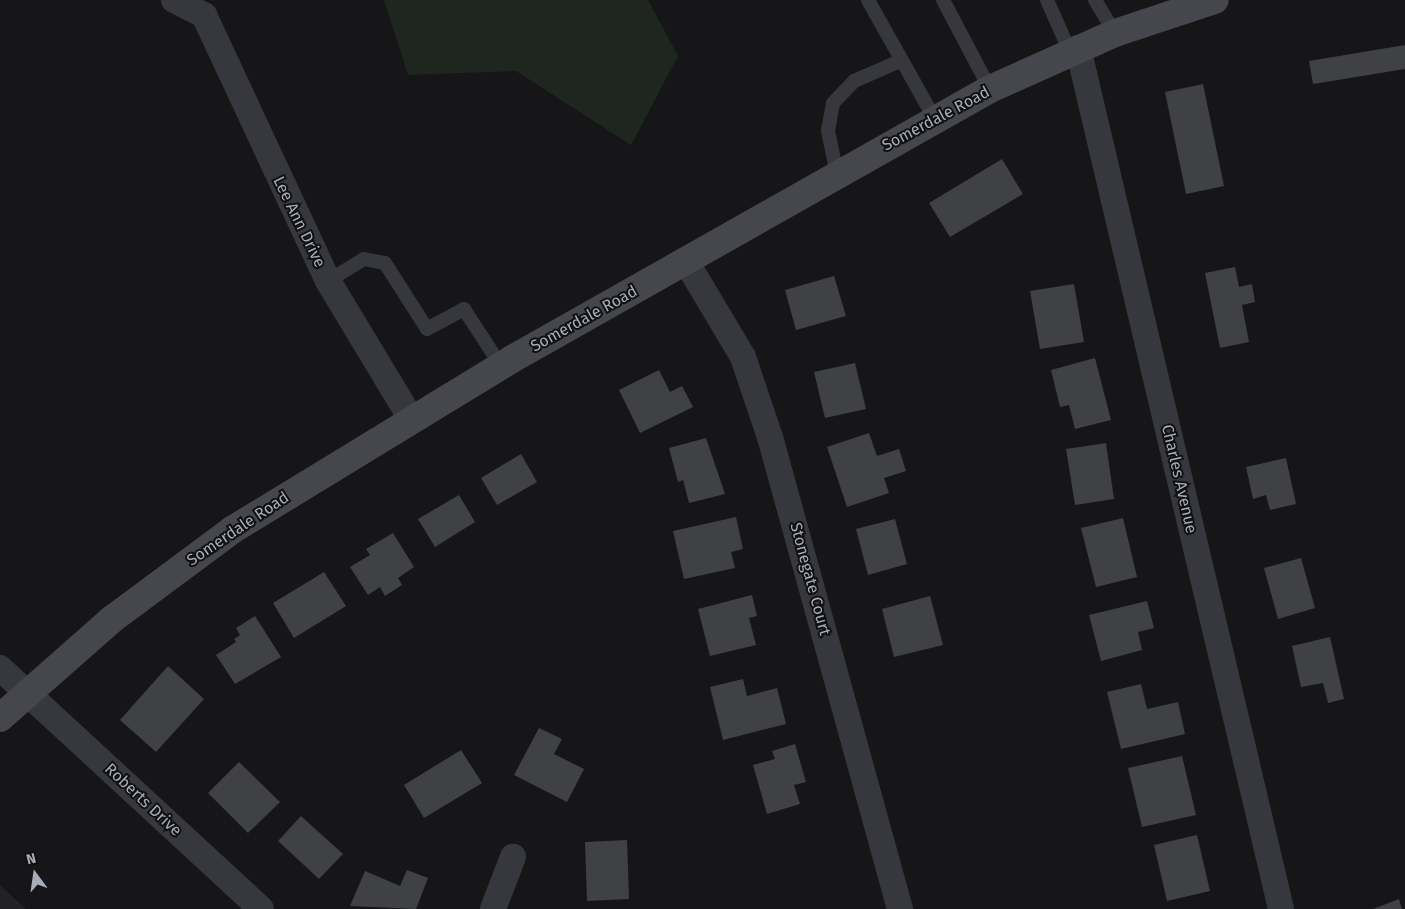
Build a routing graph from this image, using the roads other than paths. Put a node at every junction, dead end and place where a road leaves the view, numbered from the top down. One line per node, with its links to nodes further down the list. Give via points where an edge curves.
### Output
1 (174, 0): 7 (street, Lee Ann Drive)
2 (868, 0): 10 (lane)
3 (943, 0): 11 (lane)
4 (1047, 0): 9 (lane)
5 (1095, 0): 8 (lane)
6 (1215, 0): 8 (main road, Somerdale Road)
7 (210, 7): 15 (street, Lee Ann Drive)
8 (1115, 33): 9 (main road, Somerdale Road)
9 (1074, 50): 11 (main road, Somerdale Road); 25 (street, Charles Avenue)
10 (900, 61): 12 (lane); 13 (lane, via 854,81 834,103 828,130)
11 (990, 89): 12 (main road, Somerdale Road)
12 (936, 120): 13 (main road, Somerdale Road)
13 (837, 174): 14 (main road, Somerdale Road)
14 (687, 263): 16 (main road, Somerdale Road); 24 (street, Stonegate Court, via 743,357 770,437)
15 (328, 281): 16 (lane, via 364,259 386,263 427,328 464,309); 17 (street, Lee Ann Drive)
16 (501, 366): 17 (main road, Somerdale Road)
17 (412, 420): 19 (main road, Somerdale Road, via 232,530 111,620)
18 (0, 668): 19 (street, Roberts Drive)
19 (26, 692): 20 (main road, Somerdale Road); 22 (street, Roberts Drive)
20 (0, 718)
21 (512, 857): 23 (street)
22 (260, 909)
23 (493, 909)
24 (900, 909)
25 (1281, 909)

